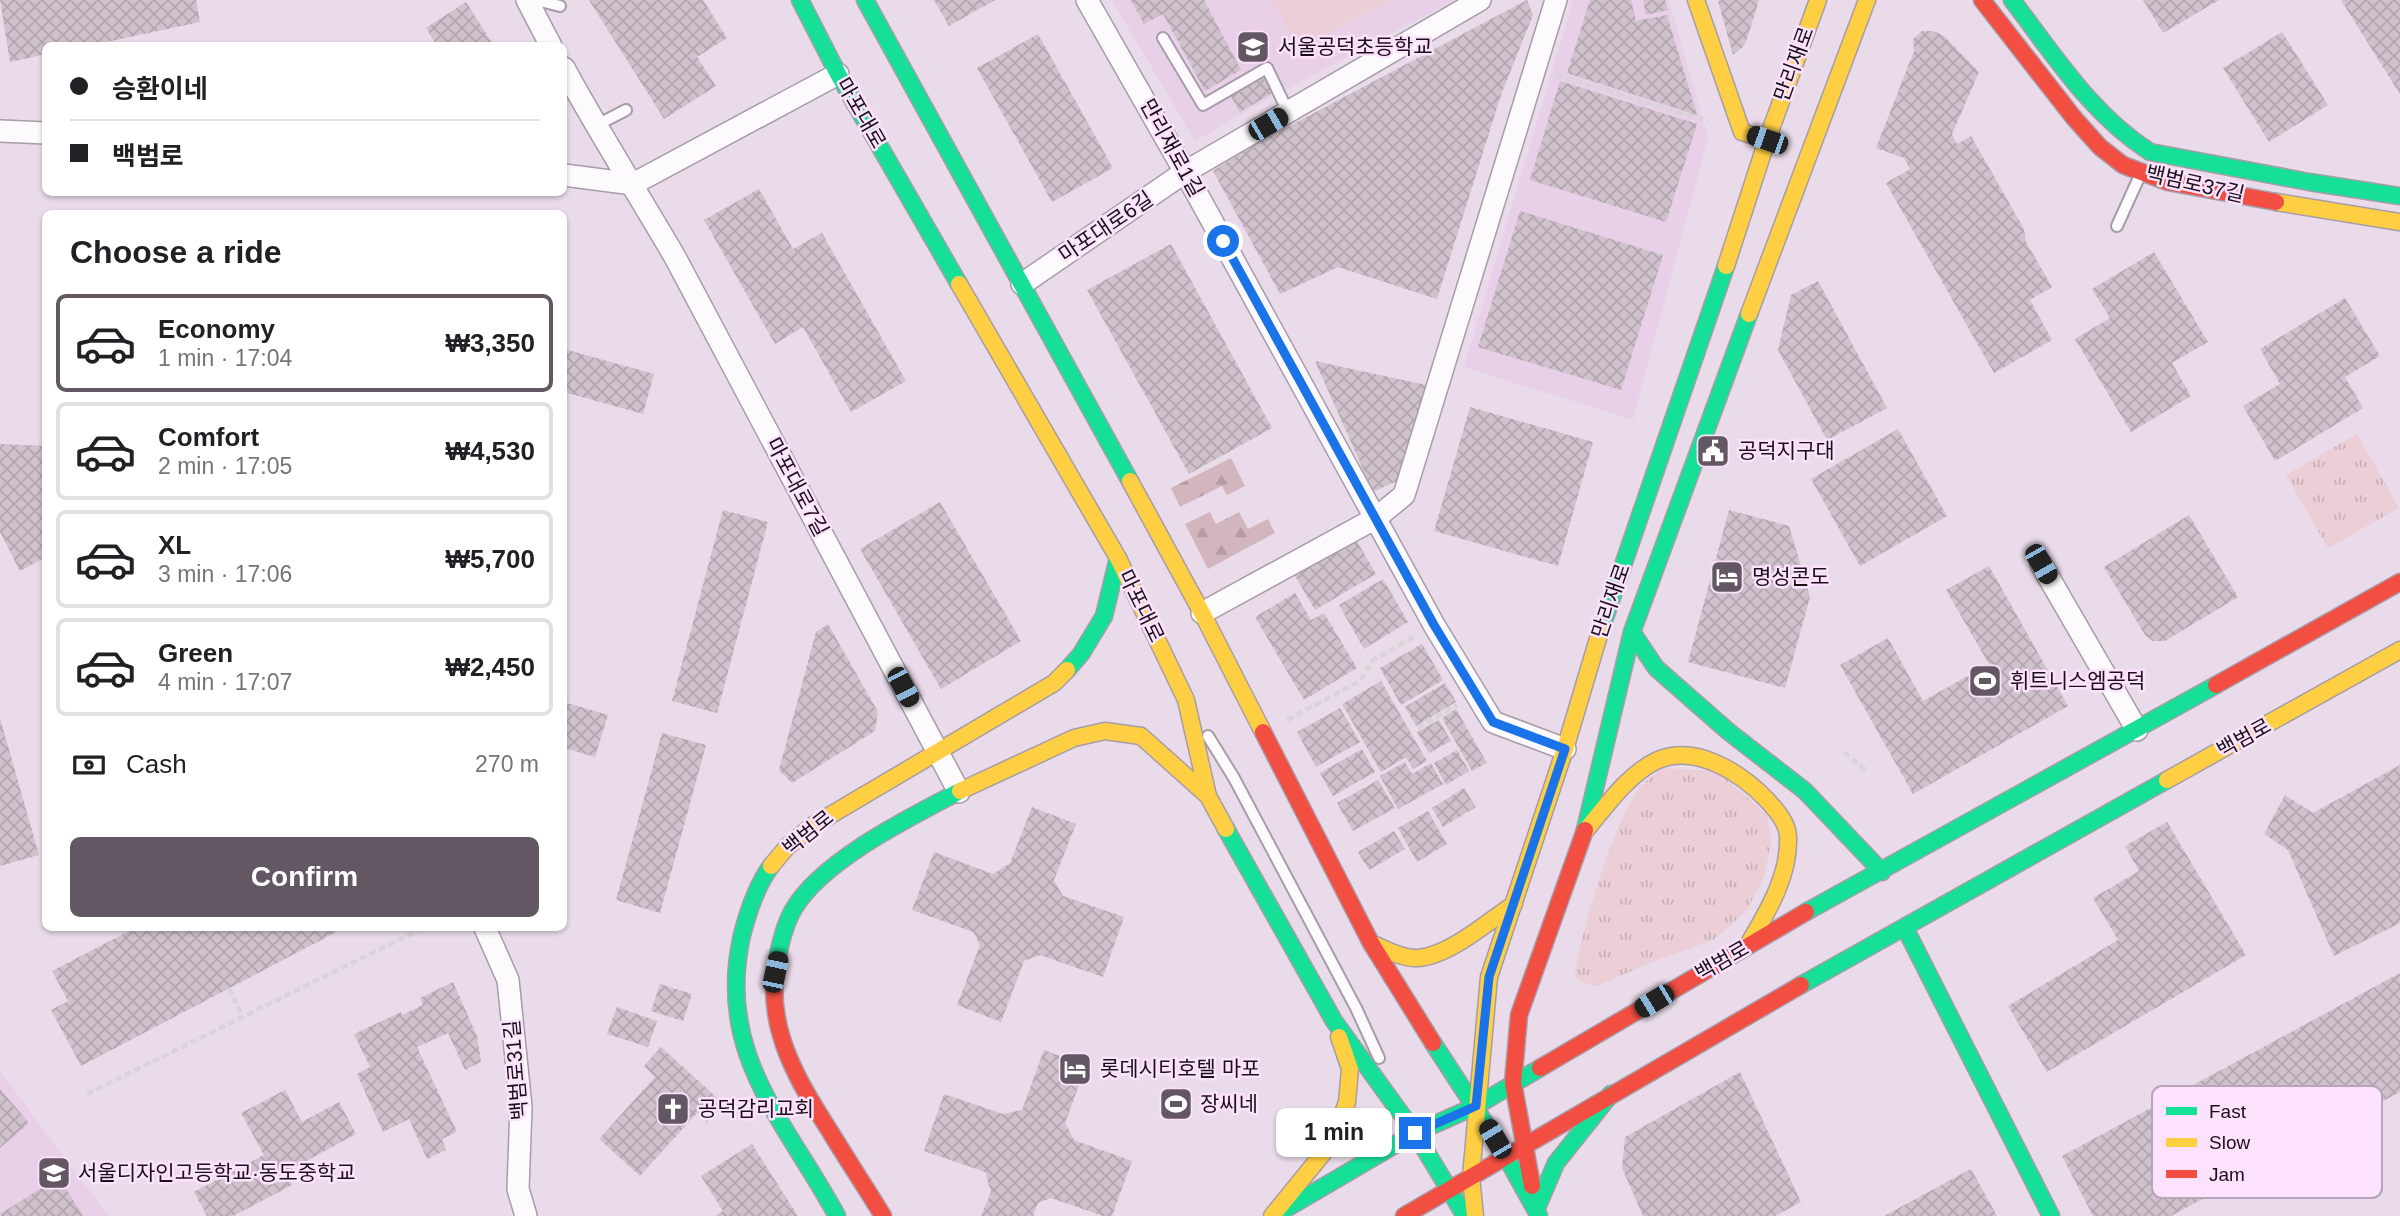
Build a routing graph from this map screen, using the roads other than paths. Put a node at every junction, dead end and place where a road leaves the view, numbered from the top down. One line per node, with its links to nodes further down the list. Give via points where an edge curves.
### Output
1 (527, 0): 15 (street)
2 (536, 0): 13 (lane)
3 (800, 0): 17 (main road, 마포대로)
4 (865, 0): 32 (main road)
5 (1087, 0): 25 (street, 만리재로1길)
6 (1480, 0): 19 (street, 마포대로6길)
7 (1556, 0): 33 (street, via 1404,495)
8 (1696, 0): 23 (main road, via 1742,131)
9 (1818, 0): 23 (main road, 만리재로)
10 (1867, 0): 38 (main road, 만리재로)
11 (1982, 0): 26 (main road, 백범로37길, via 2100,147)
12 (2012, 0): 24 (main road, 백범로37길, via 2113,127)
13 (559, 6)
14 (1163, 37): 19 (lane, via 1203,105 1267,68)
15 (549, 42)
16 (567, 74): 20 (street, 마포대로7길)
17 (838, 74): 28 (street); 34 (main road, 마포대로)
18 (626, 110): 20 (lane)
19 (1289, 112): 25 (street, 마포대로6길)
20 (595, 127): 28 (street, 마포대로7길)
21 (0, 131): 22 (street)
22 (42, 133)
23 (1767, 140): 42 (main road, 만리재로, via 1601,629)
24 (2150, 152): 26 (lane); 29 (main road, 백범로37길)
25 (1185, 172): 32 (street, 마포대로6길); 33 (street, 만리재로1길)
26 (2141, 173): 30 (main road, 백범로37길, via 2268,201); 31 (lane)
27 (567, 175): 28 (street)
28 (633, 184): 43 (street, 마포대로7길)
29 (2400, 196)
30 (2400, 222)
31 (2117, 226)
32 (1022, 284): 37 (main road)
33 (1376, 518): 37 (street); 42 (street, 만리재로1길, via 1493,722)
34 (1118, 558): 40 (main road, 마포대로); 43 (main road, 백범로, via 1104,616 1081,654 1054,683)
35 (2041, 564): 41 (street)
36 (2400, 582): 41 (main road, 백범로)
37 (1202, 612): 51 (main road)
38 (1632, 632): 46 (main road, 만리재로); 47 (main road, via 1656,668 1805,790)
39 (2400, 650): 49 (main road, 백범로)
40 (1186, 700): 45 (main road, 마포대로); 57 (lane, via 1234,778 1356,1008)
41 (2137, 730): 47 (main road, 백범로)
42 (1565, 749): 48 (main road, 만리재로)
43 (937, 751): 44 (street, 마포대로7길); 64 (main road, 백범로, via 812,826 784,850 762,879 740,944 737,1025 747,1059)
44 (959, 792): 45 (main road, 백범로, via 1074,738 1105,731 1140,736); 65 (main road, 백범로, via 841,860 815,881 793,910 775,972 779,1030 799,1081)
45 (1208, 796): 53 (main road, 마포대로)
46 (1584, 832): 52 (main road, via 1647,766 1669,757 1694,756 1720,764 1748,782 1773,805 1789,834 1785,866 1773,900); 54 (main road, 만리재로, via 1520,1015)
47 (1882, 872): 52 (main road, 백범로)
48 (1514, 904): 51 (main road, via 1433,955 1417,958); 56 (main road, 만리재로, via 1489,977)
49 (1905, 928): 55 (main road, 백범로); 70 (main road)
50 (486, 931): 63 (street, 백범로31길, via 508,980 521,1107 518,1189)
51 (1371, 943): 56 (main road)
52 (1748, 945): 54 (main road, 백범로)
53 (1334, 1021): 57 (main road, 마포대로); 66 (main road, via 1350,1069 1347,1102 1333,1141)
54 (1513, 1083): 56 (main road, 백범로); 58 (main road, 만리재로)
55 (1611, 1094): 58 (main road, 백범로); 62 (main road, via 1556,1163)
56 (1476, 1106): 57 (main road, 백범로); 59 (main road); 60 (main road, 만리재로)
57 (1415, 1133): 61 (main road, 마포대로); 66 (main road, 백범로)
58 (1525, 1144): 59 (main road, 백범로); 62 (main road, 만리재로)
59 (1505, 1155): 60 (main road, 백범로); 62 (main road)
60 (1471, 1177): 61 (main road, 백범로); 69 (main road, 만리재로)
61 (1450, 1191): 67 (main road, 백범로); 68 (main road, 마포대로)
62 (1537, 1213)
63 (526, 1216)
64 (837, 1216)
65 (883, 1216)
66 (1272, 1216)
67 (1404, 1216)
68 (1465, 1216)
69 (1475, 1216)
70 (2051, 1216)

